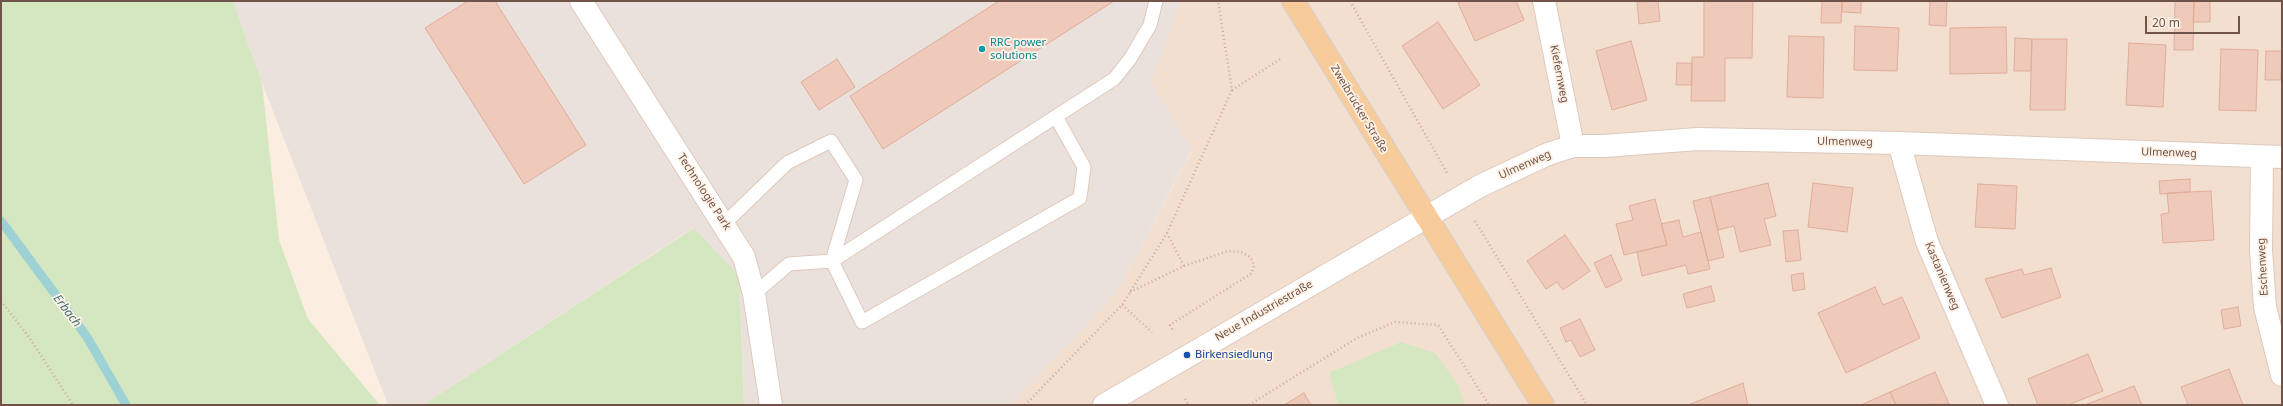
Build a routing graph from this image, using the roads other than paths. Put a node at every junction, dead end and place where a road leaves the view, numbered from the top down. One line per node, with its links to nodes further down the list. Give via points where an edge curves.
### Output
1 (581, 1): 10 (street, Technologie Park)
2 (1156, 1): 5 (lane, via 1150,25 1130,59 1114,79)
3 (1293, 1): 9 (main road, Zweibrücker Straße)
4 (1544, 1): 7 (street, Kiefernweg)
5 (1056, 117): 11 (lane); 11 (lane, via 1084,167 1080,198 862,322)
6 (1899, 143): 7 (street, Ulmenweg, via 1698,139); 8 (street, Ulmenweg); 17 (street, Kastanienweg, via 1927,242)
7 (1573, 146): 9 (street, Ulmenweg, via 1536,159 1460,197)
8 (2272, 157): 13 (street, Eschenweg, via 2261,250 2265,307)
9 (1426, 218): 15 (street, Neue Industriestraße); 16 (main road, Zweibrücker Straße)
10 (724, 224): 11 (lane, via 787,163 830,141 856,180); 12 (street, Technologie Park, via 744,257)
11 (832, 261): 12 (lane, via 789,264)
12 (754, 294): 14 (street, Technologie Park)
13 (2282, 375)
14 (771, 405)
15 (1104, 405)
16 (1543, 405)
17 (1997, 405)

